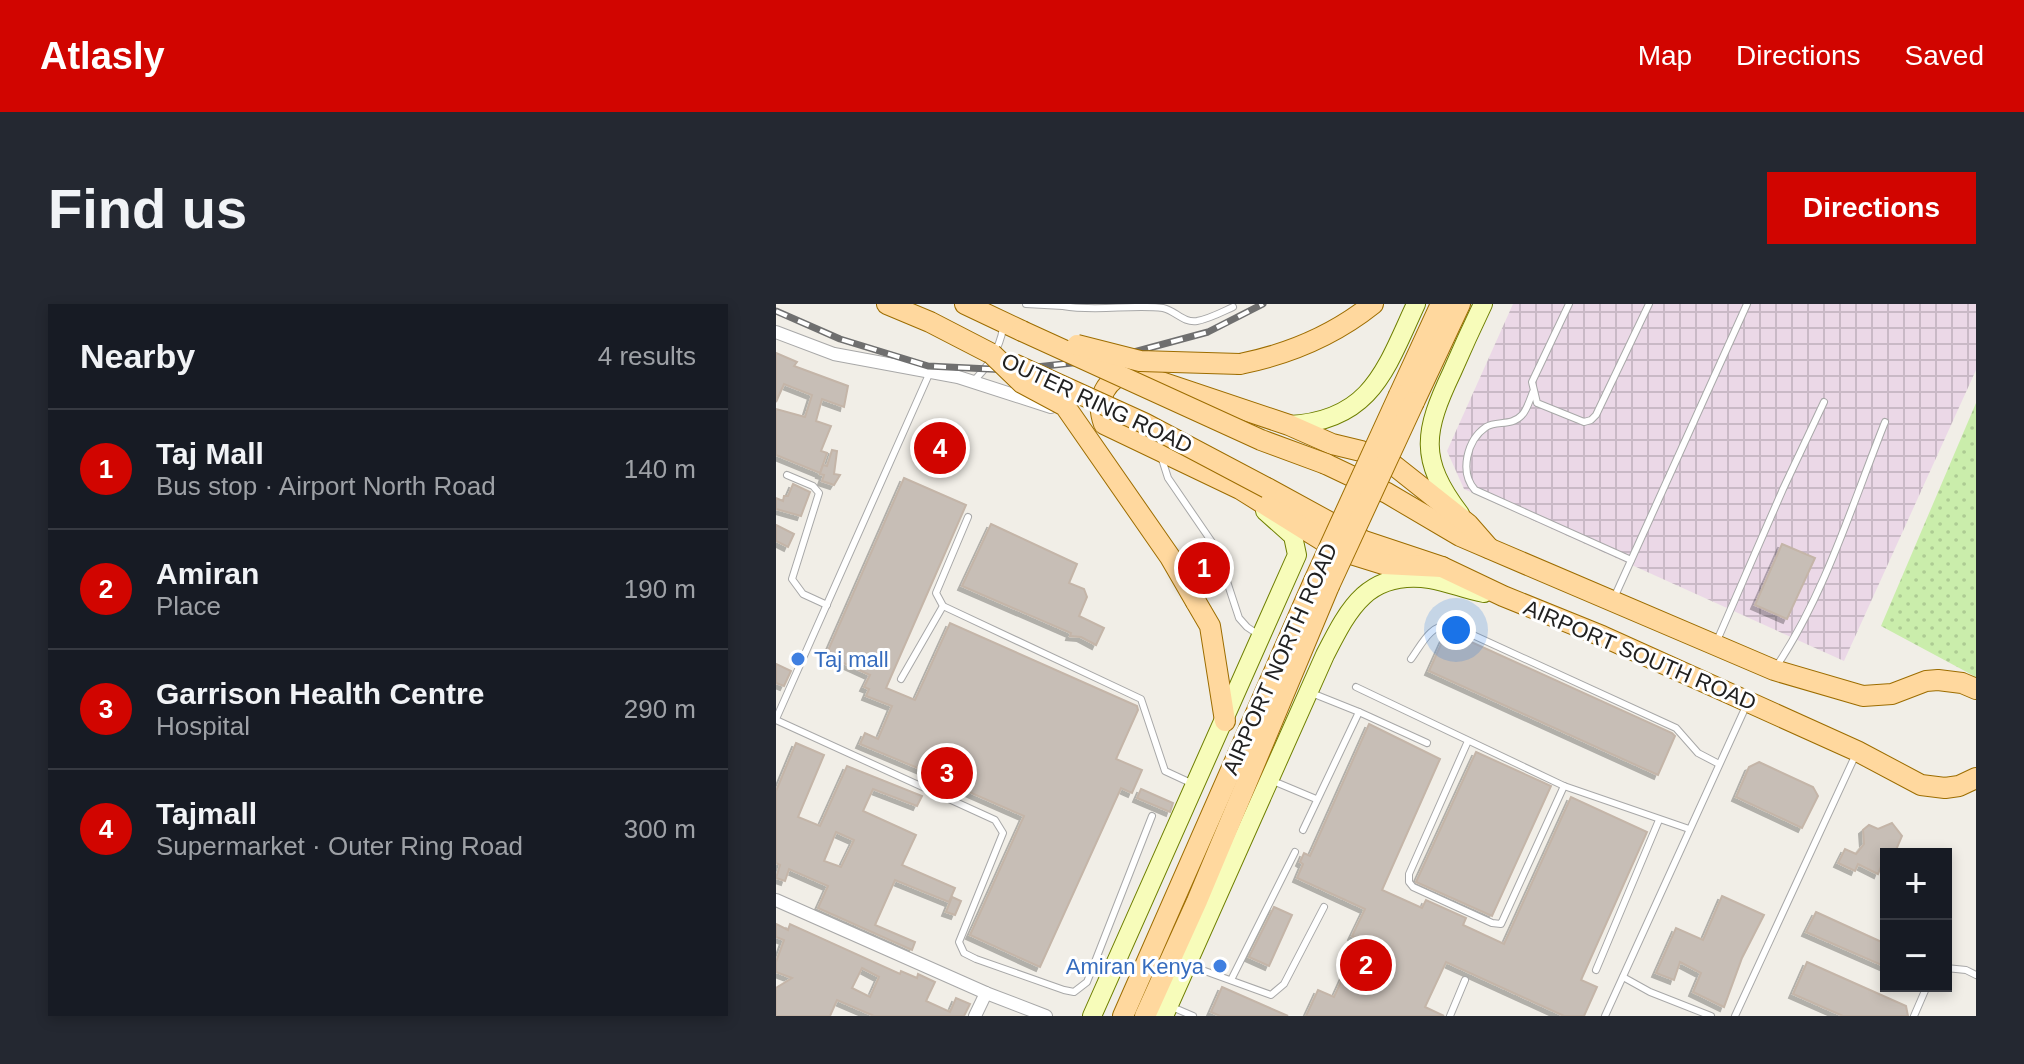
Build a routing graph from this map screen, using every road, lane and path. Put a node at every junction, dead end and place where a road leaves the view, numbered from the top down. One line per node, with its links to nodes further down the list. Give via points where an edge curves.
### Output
1 (887, 304): 16 (main road, OUTER RING ROAD)
2 (965, 304): 14 (main road, OUTER RING ROAD)
3 (1026, 304): 12 (lane)
4 (1373, 304): 14 (main road, bridge, via 1335,332 1272,358 1240,364 1140,361)
5 (1416, 304): 23 (main road, via 1382,375 1365,397 1334,415)
6 (1441, 304): 66 (main road, AIRPORT NORTH ROAD, bridge, via 1314,581)
7 (1460, 304): 66 (main road, AIRPORT NORTH ROAD, bridge)
8 (1483, 304): 30 (main road, via 1440,396 1429,435 1430,459 1441,487)
9 (1569, 304): 19 (lane, via 1532,382)
10 (1649, 304): 19 (lane, via 1591,420 1584,422 1537,403)
11 (1747, 304): 32 (lane)
12 (1063, 305): 13 (lane, via 1084,310 1167,309 1197,321)
13 (1233, 307)
14 (1013, 327): 16 (lane); 25 (main road, OUTER RING ROAD, bridge, via 1261,440)
15 (776, 332): 17 (street, via 834,354)
16 (992, 354): 18 (lane, via 987,369); 28 (main road, OUTER RING ROAD, bridge, via 1144,423); 51 (main road, bridge, via 1022,383 1065,406 1170,557 1210,626)
17 (930, 372): 18 (street); 36 (lane)
18 (972, 382): 22 (street)
19 (1533, 392): 32 (lane, via 1518,419 1482,431 1466,458 1468,481 1475,490)
20 (1824, 402): 39 (lane)
21 (1885, 422): 41 (lane, via 1813,600)
22 (1104, 424): 23 (main road, via 1104,389 1131,372); 24 (main road)
23 (1289, 425): 30 (main road, via 1396,467)
24 (1160, 453): 27 (main road); 38 (lane, via 1168,478 1216,548 1239,618)
25 (1326, 464): 31 (main road, AIRPORT SOUTH ROAD)
26 (787, 475): 36 (lane, via 819,493 792,579 803,594)
27 (1240, 489): 33 (main road, via 1357,558); 38 (main road, AIRPORT NORTH ROAD, via 1297,545)
28 (1304, 508): 33 (main road, AIRPORT SOUTH ROAD, via 1364,541)
29 (968, 517): 37 (lane, via 936,593)
30 (1468, 524): 31 (main road)
31 (1489, 548): 35 (main road, AIRPORT SOUTH ROAD)
32 (1631, 560): 35 (lane)
33 (1442, 567): 34 (main road, AIRPORT SOUTH ROAD)
34 (1503, 596): 45 (main road, AIRPORT NORTH ROAD, via 1427,579 1394,580 1375,588 1348,611); 48 (main road, AIRPORT SOUTH ROAD)
35 (1613, 601): 39 (main road, AIRPORT SOUTH ROAD)
36 (827, 605): 47 (lane)
37 (943, 606): 42 (lane); 58 (lane, via 1141,699 1165,771)
38 (1262, 637): 51 (main road, AIRPORT NORTH ROAD)
39 (1714, 647): 41 (main road, AIRPORT SOUTH ROAD)
40 (1411, 659): 55 (lane, via 1430,631 1451,625 1676,728 1698,753)
41 (1774, 670): 44 (main road, AIRPORT SOUTH ROAD, via 1863,696 1892,694 1938,680)
42 (901, 679)
43 (1356, 687): 52 (lane)
44 (1976, 689)
45 (1309, 692): 49 (lane); 57 (main road, AIRPORT NORTH ROAD)
46 (776, 695): 47 (lane)
47 (785, 698): 50 (lane)
48 (1748, 701): 54 (main road, AIRPORT SOUTH ROAD); 55 (lane)
49 (1359, 712): 53 (lane); 60 (lane)
50 (776, 719): 61 (lane, via 995,820 1003,833 959,942 964,953 976,959 1064,990 1074,992 1087,982)
51 (1225, 721): 58 (main road, AIRPORT NORTH ROAD)
52 (1468, 741): 59 (lane); 59 (lane, via 1409,874 1413,887 1501,924)
53 (1427, 743)
54 (1857, 751): 56 (main road, AIRPORT SOUTH ROAD, via 1921,785 1945,788); 88 (lane)
55 (1719, 764): 63 (lane)
56 (1976, 778)
57 (1270, 780): 60 (lane); 69 (main road, AIRPORT NORTH ROAD)
58 (1196, 785): 81 (main road, AIRPORT NORTH ROAD)
59 (1564, 786): 62 (lane)
60 (1316, 799): 64 (lane)
61 (1152, 816)
62 (1659, 820): 63 (lane); 71 (lane)
63 (1689, 829): 73 (lane)
64 (1303, 830)
65 (1295, 852): 74 (lane)
66 (1188, 897): 82 (main road, AIRPORT NORTH ROAD); 83 (main road, AIRPORT NORTH ROAD)
67 (776, 900): 77 (street)
68 (1324, 907): 74 (lane, via 1277,991 1271,995)
69 (1188, 964): 74 (lane); 78 (main road, AIRPORT NORTH ROAD)
70 (1952, 969): 72 (lane)
71 (1596, 970)
72 (1976, 975)
73 (1623, 977): 86 (lane); 87 (lane)
74 (1231, 980)
75 (1465, 980): 85 (lane)
76 (1924, 992): 89 (lane)
77 (986, 993): 79 (street); 80 (street)
78 (1167, 1011): 84 (lane)
79 (975, 1016)
80 (1046, 1016)
81 (1092, 1016)
82 (1123, 1016)
83 (1145, 1016)
84 (1193, 1016)
85 (1450, 1016)
86 (1605, 1016)
87 (1711, 1016)
88 (1735, 1016)
89 (1914, 1016)

